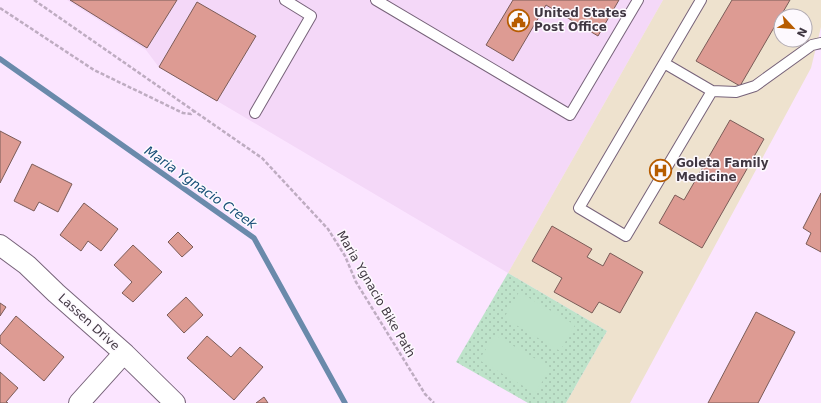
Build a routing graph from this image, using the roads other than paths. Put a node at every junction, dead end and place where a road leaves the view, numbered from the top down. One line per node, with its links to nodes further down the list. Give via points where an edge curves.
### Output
1 (285, 0): 8 (lane, via 311,16)
2 (376, 0): 3 (lane, via 570,115)
3 (638, 0)
4 (701, 0): 6 (lane)
5 (821, 43): 7 (lane, via 812,45 755,86 736,92)
6 (664, 63): 7 (lane); 7 (lane, via 579,208 626,236)
7 (712, 91)
8 (255, 113)
9 (0, 245): 10 (street, Lassen Drive, via 27,264)
10 (124, 353): 11 (street); 12 (street, Lassen Drive)
11 (79, 403)
12 (175, 403)

